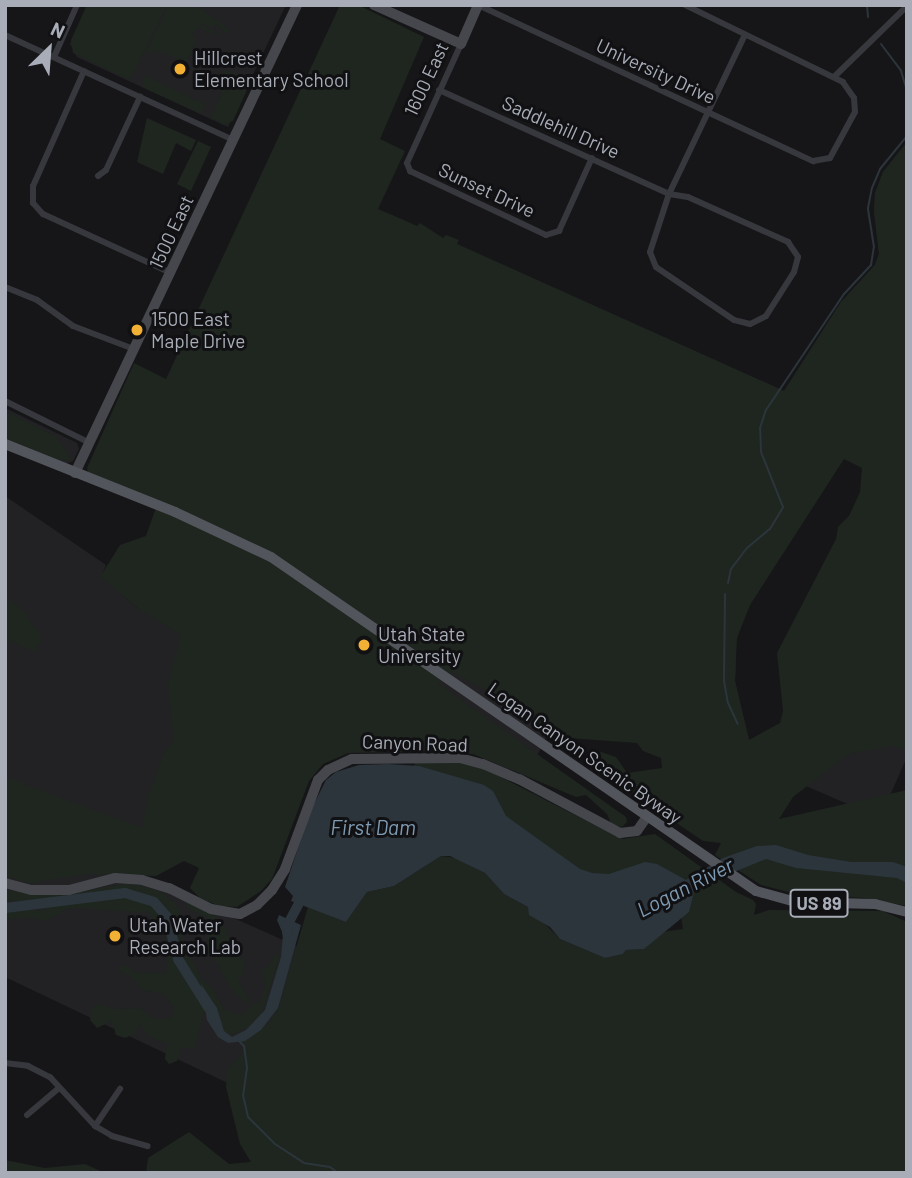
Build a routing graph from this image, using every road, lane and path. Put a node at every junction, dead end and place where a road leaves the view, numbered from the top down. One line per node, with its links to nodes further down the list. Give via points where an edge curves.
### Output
1 (78, 5): 10 (street)
2 (297, 5): 16 (street, 1500 East)
3 (374, 5): 9 (street)
4 (478, 5): 9 (street, 1600 East); 15 (street, University Drive)
5 (688, 6): 8 (street)
6 (907, 6): 12 (street)
7 (5, 34): 10 (street)
8 (745, 35): 12 (street); 15 (street)
9 (461, 44): 13 (street, 1600 East)
10 (54, 57): 11 (street)
11 (84, 71): 14 (street); 21 (street, via 33,186 33,203 43,214)
12 (835, 76): 15 (street, University Drive, via 854,98 855,112 830,158 822,162)
13 (439, 90): 17 (street, Saddlehill Drive); 18 (street, 1600 East)
14 (140, 97): 16 (street); 19 (street, via 106,170)
15 (708, 112): 20 (street)
16 (233, 140): 21 (street, 1500 East)
17 (592, 158): 18 (street, Sunset Drive, via 559,231 546,235); 20 (street, Saddlehill Drive)
18 (407, 167)
19 (98, 176)
20 (669, 194): 20 (street, via 688,197 795,247 799,257 794,272 759,322 734,320 656,267 650,252)
21 (171, 273): 23 (street, 1500 East)
22 (5, 286): 23 (street, via 37,300 74,327)
23 (135, 349): 25 (street, 1500 East)
24 (5, 401): 25 (street)
25 (90, 443): 27 (street, 1500 East)
26 (5, 444): 27 (main road, US 89)
27 (75, 473): 28 (main road, Logan Canyon Scenic Byway / US 89, via 175,512 271,557)
28 (646, 818): 29 (street, Canyon Road, via 637,831 620,833 519,779 460,758 352,759 318,780 285,869 257,905 240,914 211,909 142,880 115,878 69,890 31,890); 30 (main road, Logan Canyon Scenic Byway / US 89, via 736,879 777,899 875,904)
29 (5, 883)
30 (907, 912)
31 (5, 1063): 32 (street, via 28,1066 50,1077)
32 (59, 1088): 34 (street); 35 (street)
33 (120, 1089): 35 (street)
34 (27, 1115)
35 (95, 1126): 36 (street)
36 (148, 1146)

